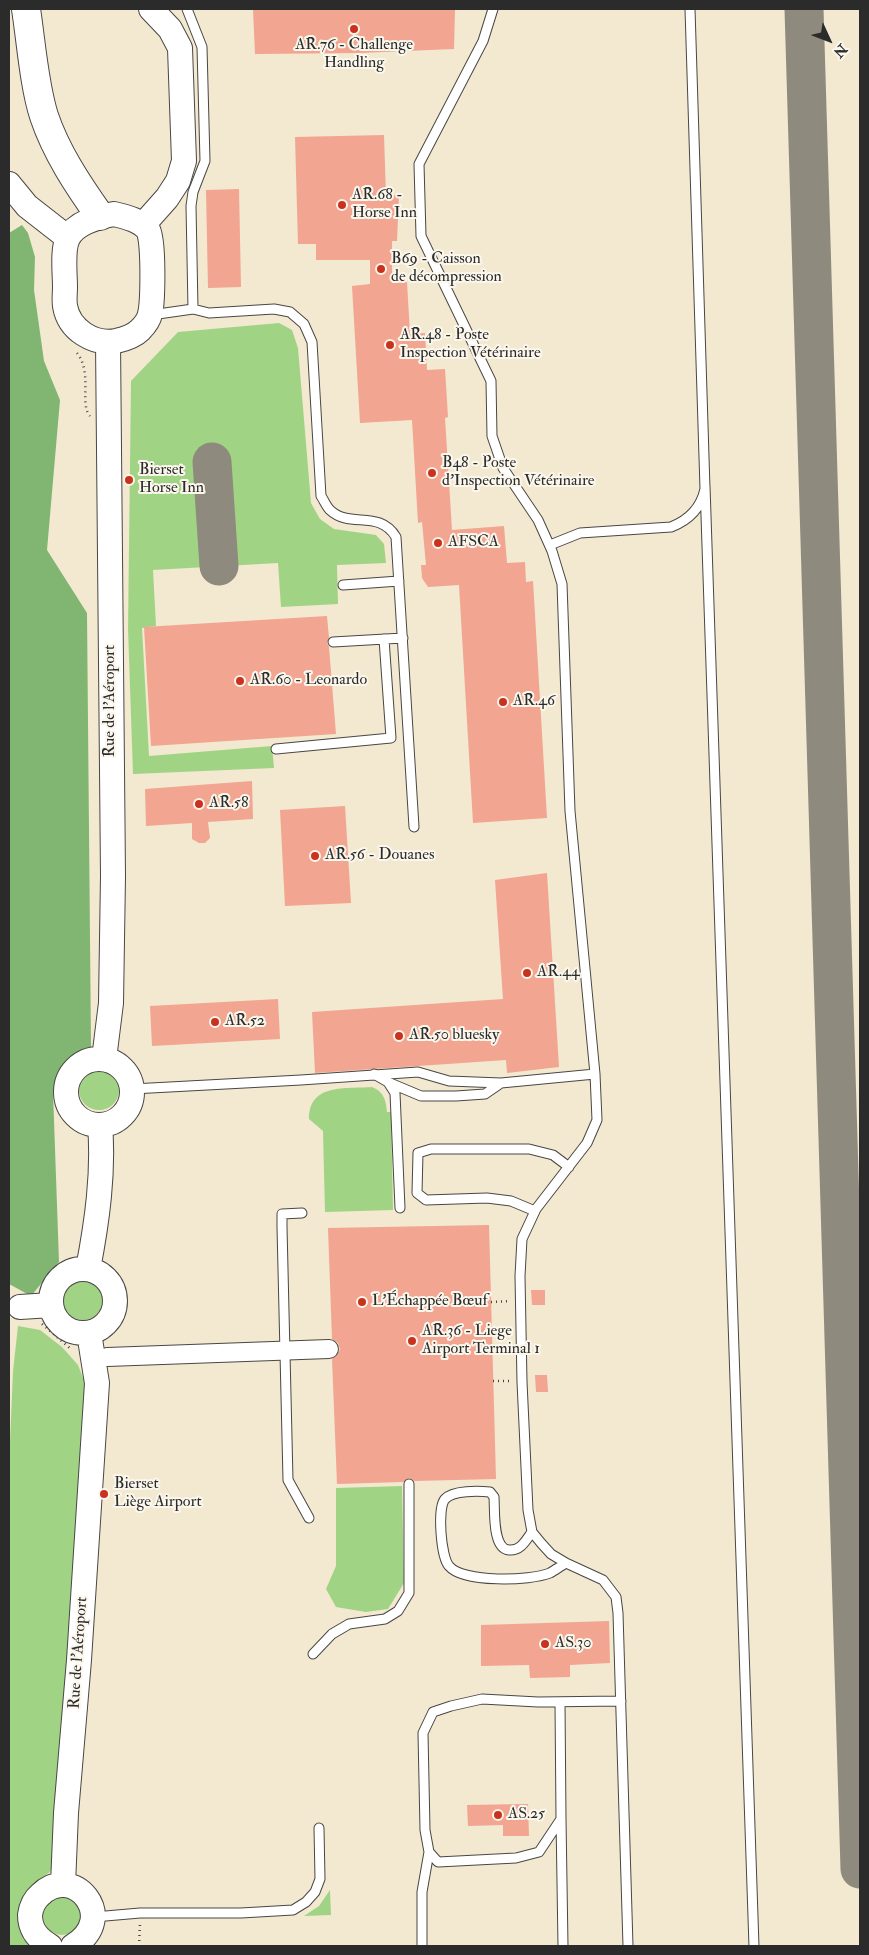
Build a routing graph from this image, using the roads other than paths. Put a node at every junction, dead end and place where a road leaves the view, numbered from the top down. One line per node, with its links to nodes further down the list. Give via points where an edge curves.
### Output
1 (26, 9): 7 (highway, via 43,114 67,166)
2 (151, 9): 8 (street, via 170,29 180,48 184,160 178,181)
3 (187, 9): 10 (lane, via 202,48 205,161 190,206)
4 (493, 9): 14 (lane, via 483,40 419,164 421,236 491,381 492,436 503,468 538,520)
5 (690, 9): 13 (lane)
6 (9, 184): 9 (street, via 27,206)
7 (100, 216): 8 (street, via 114,214); 9 (street, via 77,228)
8 (143, 225): 11 (street, via 151,238)
9 (68, 238): 12 (street, via 65,307 85,336)
10 (193, 309): 11 (lane); 15 (lane, via 209,313 274,309 290,312 304,324 312,342 321,496 329,510 344,518 374,521 392,529 396,538)
11 (150, 315): 12 (street, via 132,336)
12 (108, 342): 22 (street, Rue de l'Aéroport, via 113,876 111,1003)
13 (705, 486): 14 (lane, via 698,508 671,527 580,533); 57 (lane)
14 (550, 545): 24 (lane, via 562,584 570,811)
15 (399, 581): 16 (lane); 17 (lane)
16 (342, 584)
17 (403, 638): 18 (lane); 21 (lane)
18 (384, 640): 19 (lane); 20 (lane, via 391,738)
19 (333, 642)
20 (276, 749)
21 (414, 827)
22 (104, 1059): 27 (street, via 123,1070); 28 (street, via 81,1064 72,1073 66,1096 78,1117)
23 (374, 1074): 25 (lane); 26 (lane, via 418,1072 449,1081); 27 (lane)
24 (594, 1074): 26 (lane); 29 (lane, via 597,1120 587,1143)
25 (388, 1082): 26 (lane, via 421,1096 485,1094); 30 (lane, via 395,1093)
26 (501, 1083)
27 (132, 1089): 28 (street, via 123,1114 117,1120)
28 (100, 1125): 33 (street, via 102,1151 97,1225)
29 (569, 1167): 31 (lane); 31 (lane, via 553,1155 529,1149 430,1149 418,1154 417,1193 426,1200 486,1198 511,1201)
30 (400, 1208)
31 (535, 1212): 42 (lane, via 522,1238 520,1276 522,1382 528,1510)
32 (302, 1213): 38 (lane, via 282,1214)
33 (88, 1269): 35 (street, via 65,1274 57,1282); 36 (street, via 109,1282 115,1307 101,1328)
34 (20, 1307): 35 (street)
35 (45, 1314): 36 (street, via 55,1317 76,1333)
36 (89, 1333): 39 (street, Rue de l'Aéroport)
37 (329, 1349): 38 (street)
38 (285, 1351): 39 (street); 41 (lane, via 288,1480)
39 (100, 1358): 50 (street, Rue de l'Aéroport)
40 (410, 1484): 44 (lane, via 409,1592 398,1611 385,1620 349,1624 332,1634)
41 (309, 1518)
42 (532, 1532): 43 (lane, via 551,1554); 43 (lane, via 517,1550 500,1547 494,1497 490,1492 476,1490 453,1494 445,1499 442,1508 444,1556 457,1572 489,1579 527,1577 548,1573)
43 (566, 1563): 45 (lane, via 603,1580 616,1597)
44 (313, 1654)
45 (621, 1700): 46 (lane); 56 (lane)
46 (560, 1702): 47 (lane); 49 (lane, via 482,1699 433,1712 423,1733 425,1830)
47 (562, 1819): 49 (lane, via 539,1852 516,1858 438,1862); 55 (lane)
48 (319, 1828): 51 (lane, via 320,1879 316,1892 293,1910)
49 (429, 1852): 54 (lane, via 422,1892)
50 (63, 1885): 51 (street, via 73,1887 88,1898); 52 (street, via 44,1890 32,1905 30,1915 35,1934)
51 (94, 1917): 53 (street, via 91,1930)
52 (50, 1946)
53 (73, 1946)
54 (422, 1946)
55 (563, 1946)
56 (628, 1946)
57 (754, 1946)

